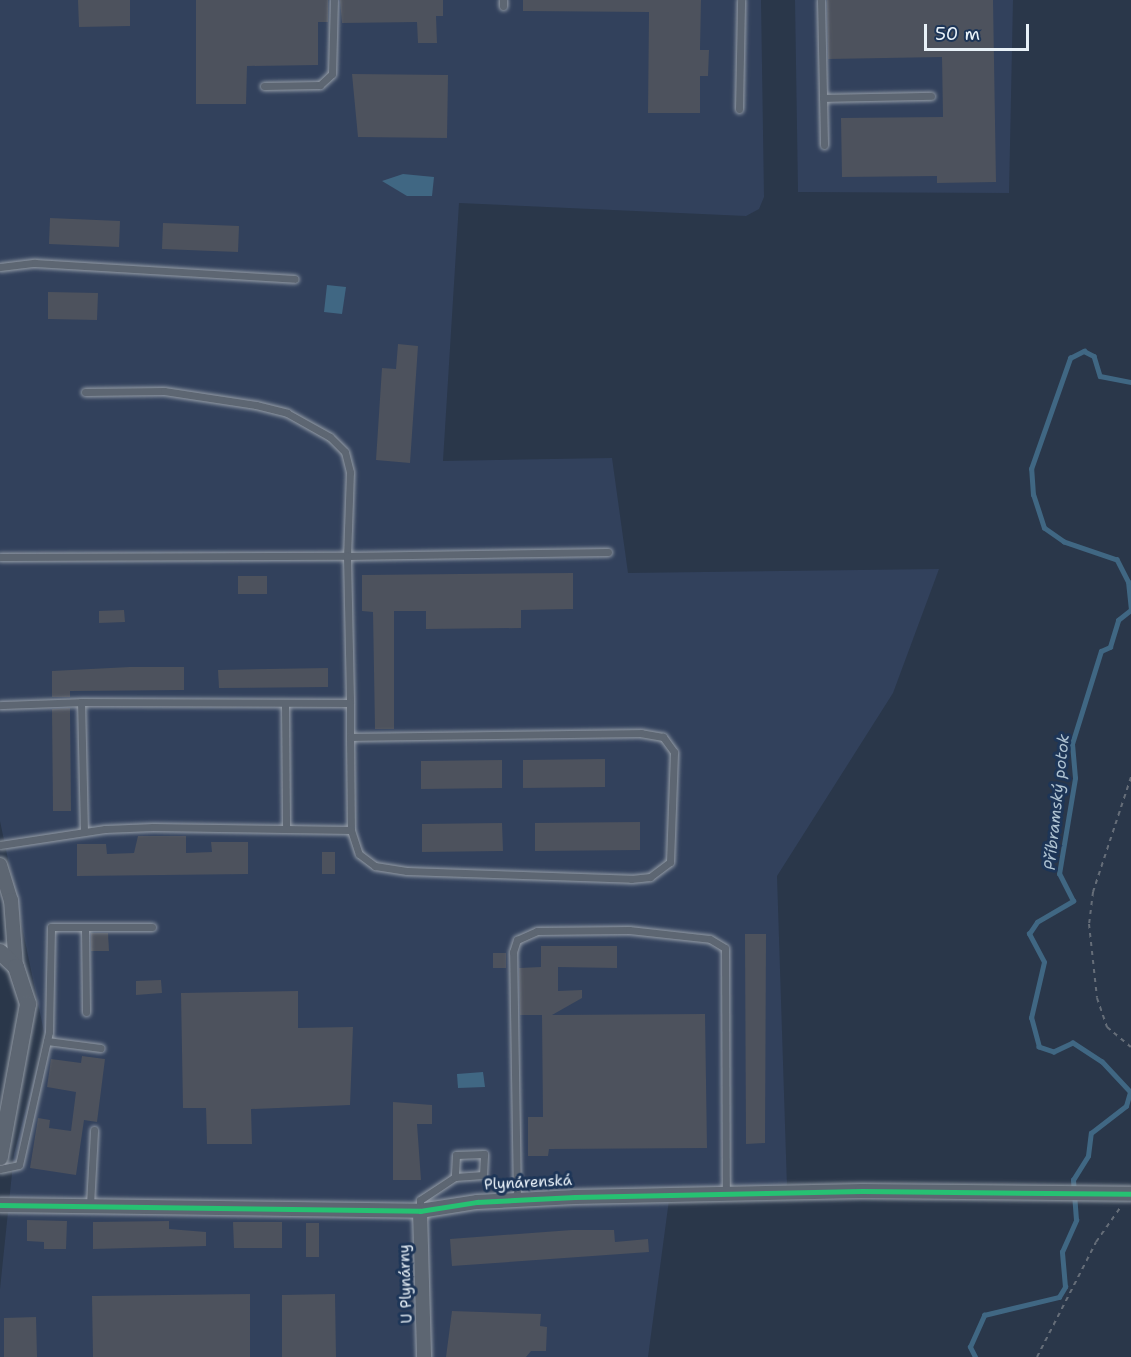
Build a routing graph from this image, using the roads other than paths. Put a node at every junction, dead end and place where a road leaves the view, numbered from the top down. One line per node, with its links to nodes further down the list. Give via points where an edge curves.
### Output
1 (334, 0): 4 (lane, via 332,74 320,85)
2 (741, 0): 7 (lane)
3 (821, 0): 6 (lane)
4 (264, 86)
5 (931, 96): 6 (lane)
6 (822, 98): 8 (lane)
7 (739, 109)
8 (824, 145)
9 (0, 267): 10 (lane, via 35,263)
10 (295, 279)
11 (85, 392): 13 (lane, via 164,391 256,405 287,414 330,437 345,453 350,472)
12 (608, 552): 13 (lane)
13 (347, 556): 14 (lane); 16 (lane)
14 (0, 557)
15 (81, 702): 17 (lane); 18 (lane); 22 (lane)
16 (350, 703): 18 (lane); 19 (lane)
17 (0, 705)
18 (285, 705): 20 (lane)
19 (350, 737): 21 (lane); 21 (lane, via 641,733 663,737 674,753 674,852 662,871 650,877 386,869 359,854)
20 (286, 829): 21 (lane); 22 (lane, via 153,826)
21 (351, 830)
22 (84, 832): 23 (lane)
23 (0, 846)
24 (0, 865): 28 (street, via 11,900)
25 (85, 927): 26 (lane); 29 (lane); 30 (lane, via 51,927)
26 (152, 927)
27 (0, 952): 28 (street)
28 (16, 967): 33 (street, via 28,1004 26,1031)
29 (86, 1012)
30 (47, 1041): 31 (lane); 34 (lane, via 19,1165)
31 (101, 1048)
32 (94, 1130): 40 (lane)
33 (0, 1157)
34 (0, 1169)
35 (455, 1177): 35 (lane, via 456,1155 484,1154 483,1175); 41 (lane, via 420,1200)
36 (1130, 1194): 37 (street, Plynárenská, via 862,1191)
37 (726, 1195): 38 (street, Plynárenská); 38 (lane, via 725,948 710,939 629,930 537,931 517,940 513,952)
38 (517, 1200): 41 (street, Plynárenská)
39 (0, 1204): 40 (street, Plynárenská)
40 (90, 1205): 41 (street, Plynárenská)
41 (420, 1211): 42 (street, U Plynárny)
42 (424, 1357)

